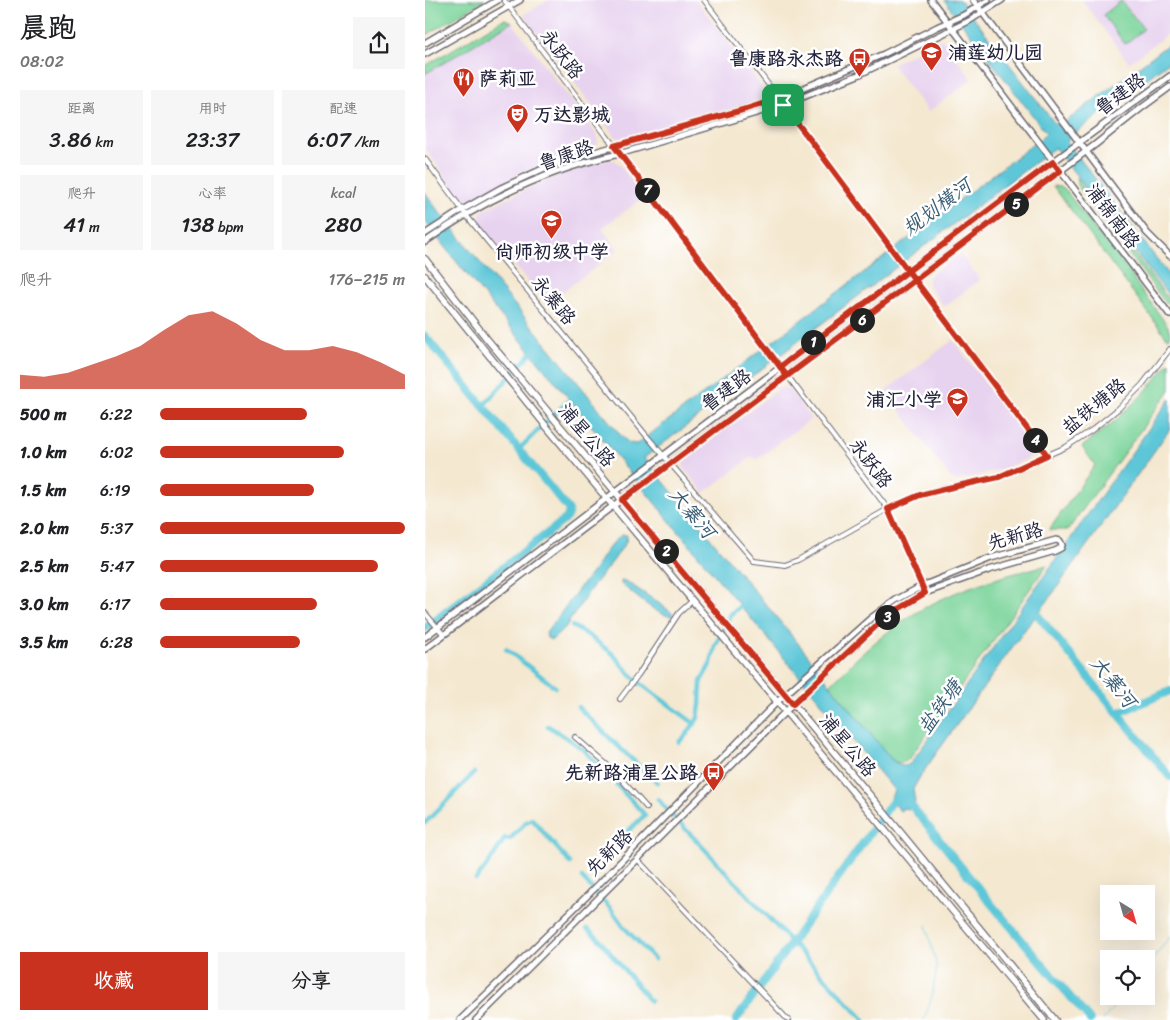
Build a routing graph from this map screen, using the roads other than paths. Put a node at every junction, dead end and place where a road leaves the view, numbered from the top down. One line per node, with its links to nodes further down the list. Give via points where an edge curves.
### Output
1 (498, 0): 14 (street)
2 (504, 0): 9 (street, 永跃路)
3 (520, 0): 9 (street)
4 (704, 0): 18 (street)
5 (931, 0): 12 (street)
6 (973, 0): 10 (street)
7 (988, 0): 10 (street, 鲁康路)
8 (1002, 0): 11 (street, 鲁康路)
9 (509, 6): 15 (street); 21 (street, 永跃路)
10 (977, 6): 11 (street); 12 (street, 鲁康路)
11 (982, 13): 13 (street, 鲁康路); 20 (street, 浦锦南路)
12 (948, 22): 13 (street); 18 (street, 鲁康路, via 884,54)
13 (953, 28): 19 (street, 鲁康路, via 857,75); 25 (street, 浦锦南路)
14 (425, 44)
15 (425, 54)
16 (1170, 76): 20 (street, 鲁建路)
17 (1170, 87): 22 (street, 鲁建路)
18 (778, 99): 19 (street); 21 (street, 鲁康路)
19 (783, 105): 23 (street, 鲁康路); 34 (street)
20 (1080, 142): 22 (street, 浦锦南路); 25 (street, 鲁建路)
21 (614, 146): 23 (street, 永跃路); 27 (street, 鲁康路, via 549,166)
22 (1087, 151): 26 (street, 鲁建路); 32 (street, 浦锦南路, via 1147,233)
23 (619, 154): 28 (street, 鲁康路, via 547,176); 39 (street, 永跃路)
24 (425, 159): 27 (street, 永寨路)
25 (1053, 162): 26 (street, 浦锦南路); 34 (street, 鲁建路)
26 (1060, 171): 36 (street, 鲁建路); 37 (street, 浦锦南路)
27 (462, 210): 28 (street, 永寨路); 29 (street, 鲁康路)
28 (466, 215): 29 (street, 鲁康路); 41 (street, 永寨路)
29 (454, 218): 30 (street)
30 (429, 234): 31 (street)
31 (425, 242)
32 (1170, 256)
33 (425, 259): 44 (main road, 浦星公路, via 487,339)
34 (908, 271): 36 (street); 39 (street, 鲁建路)
35 (425, 276): 45 (main road, 浦星公路)
36 (915, 280): 40 (street, 鲁建路); 42 (street)
37 (1170, 316)
38 (1170, 349): 42 (street, 盐铁塘路, via 1118,409 1066,447)
39 (780, 367): 40 (street, 永跃路); 41 (street, 鲁建路)
40 (787, 376): 43 (street, 鲁建路); 48 (street, 永跃路)
41 (663, 455): 43 (street); 44 (street, 鲁建路)
42 (1047, 455): 48 (street, 盐铁塘路, via 999,477 920,495)
43 (671, 464): 46 (street, 鲁建路); 48 (street, 盐铁塘路, via 754,562 785,564 798,560)
44 (615, 492): 45 (street); 46 (main road, 浦星公路)
45 (607, 499): 47 (main road, 浦星公路); 53 (street)
46 (622, 500): 47 (street); 57 (main road, 浦星公路)
47 (613, 506): 51 (main road, 浦星公路); 54 (street)
48 (888, 509): 49 (street, 永跃路)
49 (922, 586): 50 (street, 永跃路); 50 (street, 先新路, via 991,558 1056,540 1062,545 1055,551); 57 (street, 先新路, via 871,618)
50 (925, 593): 60 (street, 先新路, via 877,625)
51 (692, 601): 58 (street, via 679,613); 59 (main road, 浦星公路)
52 (425, 614): 53 (street)
53 (437, 628): 54 (street); 55 (street)
54 (444, 635): 56 (street)
55 (425, 637)
56 (425, 650)
57 (785, 694): 59 (street, 先新路); 60 (main road, 浦星公路)
58 (620, 698)
59 (777, 702): 61 (main road, 浦星公路); 65 (street, 先新路)
60 (793, 704): 61 (street, 先新路); 69 (main road, 浦星公路)
61 (785, 712): 64 (street, 先新路); 68 (main road, 浦星公路)
62 (575, 737): 63 (street, via 613,770)
63 (647, 808)
64 (638, 860): 66 (street, 先新路); 67 (street)
65 (460, 1020)
66 (476, 1020)
67 (788, 1020)
68 (1044, 1020)
69 (1055, 1020)

